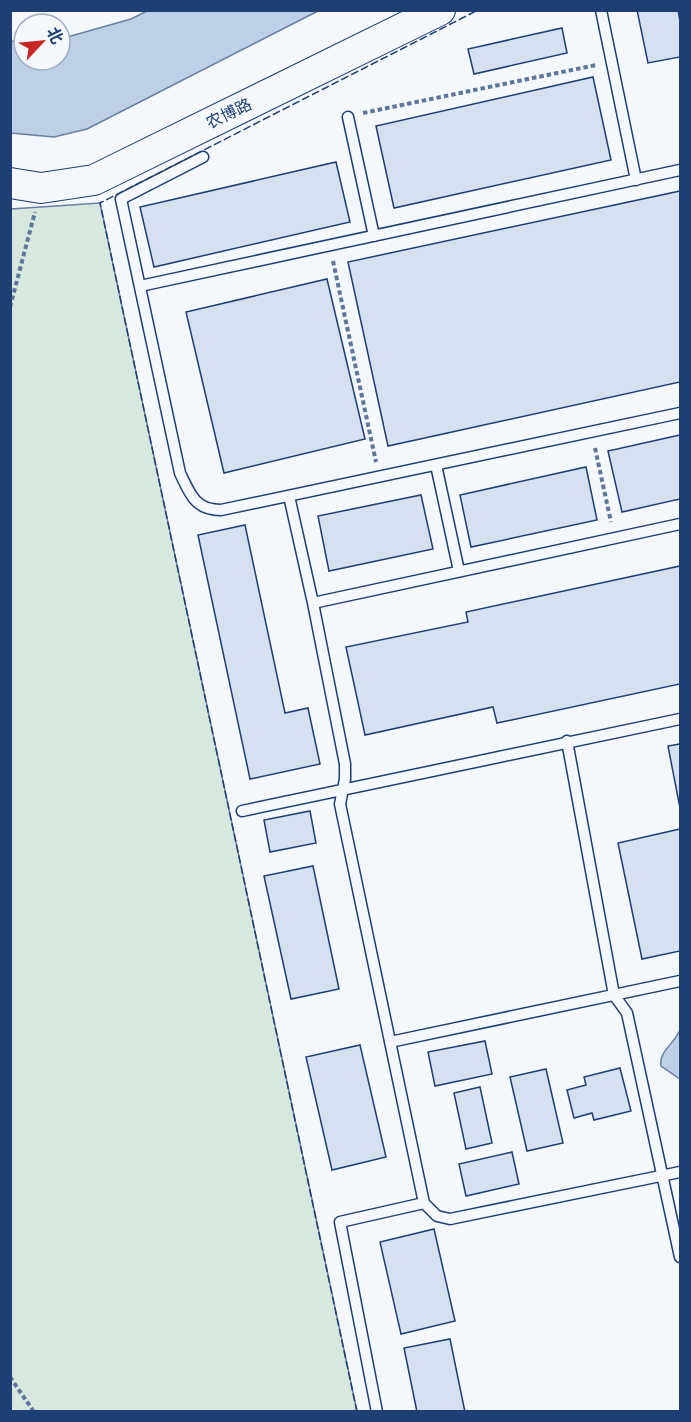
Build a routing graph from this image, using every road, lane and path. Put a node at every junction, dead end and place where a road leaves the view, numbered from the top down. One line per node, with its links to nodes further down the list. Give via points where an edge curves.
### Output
1 (440, 10): 9 (street, 农博路, via 94,180)
2 (601, 10): 3 (lane)
3 (612, 61): 4 (path); 7 (lane)
4 (348, 117): 10 (lane)
5 (203, 157): 12 (lane, via 121,199)
6 (681, 170): 7 (lane)
7 (636, 180): 10 (lane)
8 (10, 183): 9 (street, 农博路)
9 (41, 188): 13 (path)
10 (374, 236): 11 (lane)
11 (330, 246): 12 (lane); 17 (path)
12 (140, 286): 18 (lane, via 180,473 191,496 200,506 221,510)
13 (10, 307)
14 (681, 413): 15 (lane)
15 (592, 432): 16 (lane); 20 (path)
16 (436, 465): 17 (lane); 21 (lane)
17 (380, 477): 18 (lane)
18 (290, 496): 22 (lane)
19 (681, 524): 20 (lane)
20 (614, 538): 21 (lane)
21 (459, 571): 22 (lane)
22 (314, 603): 25 (lane, via 345,764)
23 (681, 718): 24 (lane)
24 (567, 741): 25 (lane); 28 (lane)
25 (342, 790): 26 (lane); 29 (lane, via 340,804)
26 (242, 811)
27 (681, 981): 28 (lane)
28 (614, 995): 29 (lane); 31 (lane, via 627,1013)
29 (390, 1042): 32 (lane)
30 (681, 1172): 31 (lane)
31 (663, 1176): 32 (lane, via 450,1219 437,1216); 33 (lane)
32 (424, 1203): 36 (lane, via 340,1222)
33 (681, 1257)
34 (10, 1377): 35 (path)
35 (34, 1412)
36 (377, 1412)

